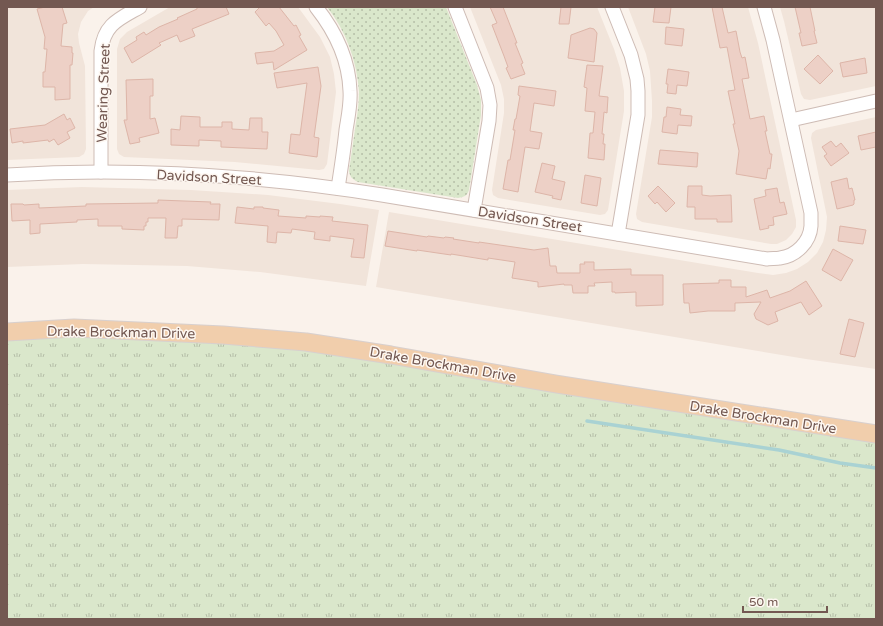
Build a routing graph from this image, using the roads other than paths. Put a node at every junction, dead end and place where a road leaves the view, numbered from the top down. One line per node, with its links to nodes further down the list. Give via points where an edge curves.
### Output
1 (140, 7): 8 (street, Wearing Street, via 115,21 107,31 102,44)
2 (316, 7): 10 (street, via 335,35 344,57 350,91)
3 (455, 7): 11 (street, via 487,88 490,105)
4 (612, 7): 12 (street, via 631,55 638,91 638,115)
5 (764, 7): 7 (street, Davidson Street)
6 (876, 101): 7 (street)
7 (791, 120): 12 (street, Davidson Street, via 811,213 811,227 807,239 799,250 781,258 767,259)
8 (101, 172): 9 (street, Davidson Street); 10 (street, Davidson Street, via 219,176)
9 (7, 175)
10 (338, 188): 11 (street, Davidson Street)
11 (474, 210): 12 (street, Davidson Street)
12 (618, 234)
13 (7, 332): 14 (main road, Drake Brockman Drive, via 74,328 306,342)
14 (876, 434)

